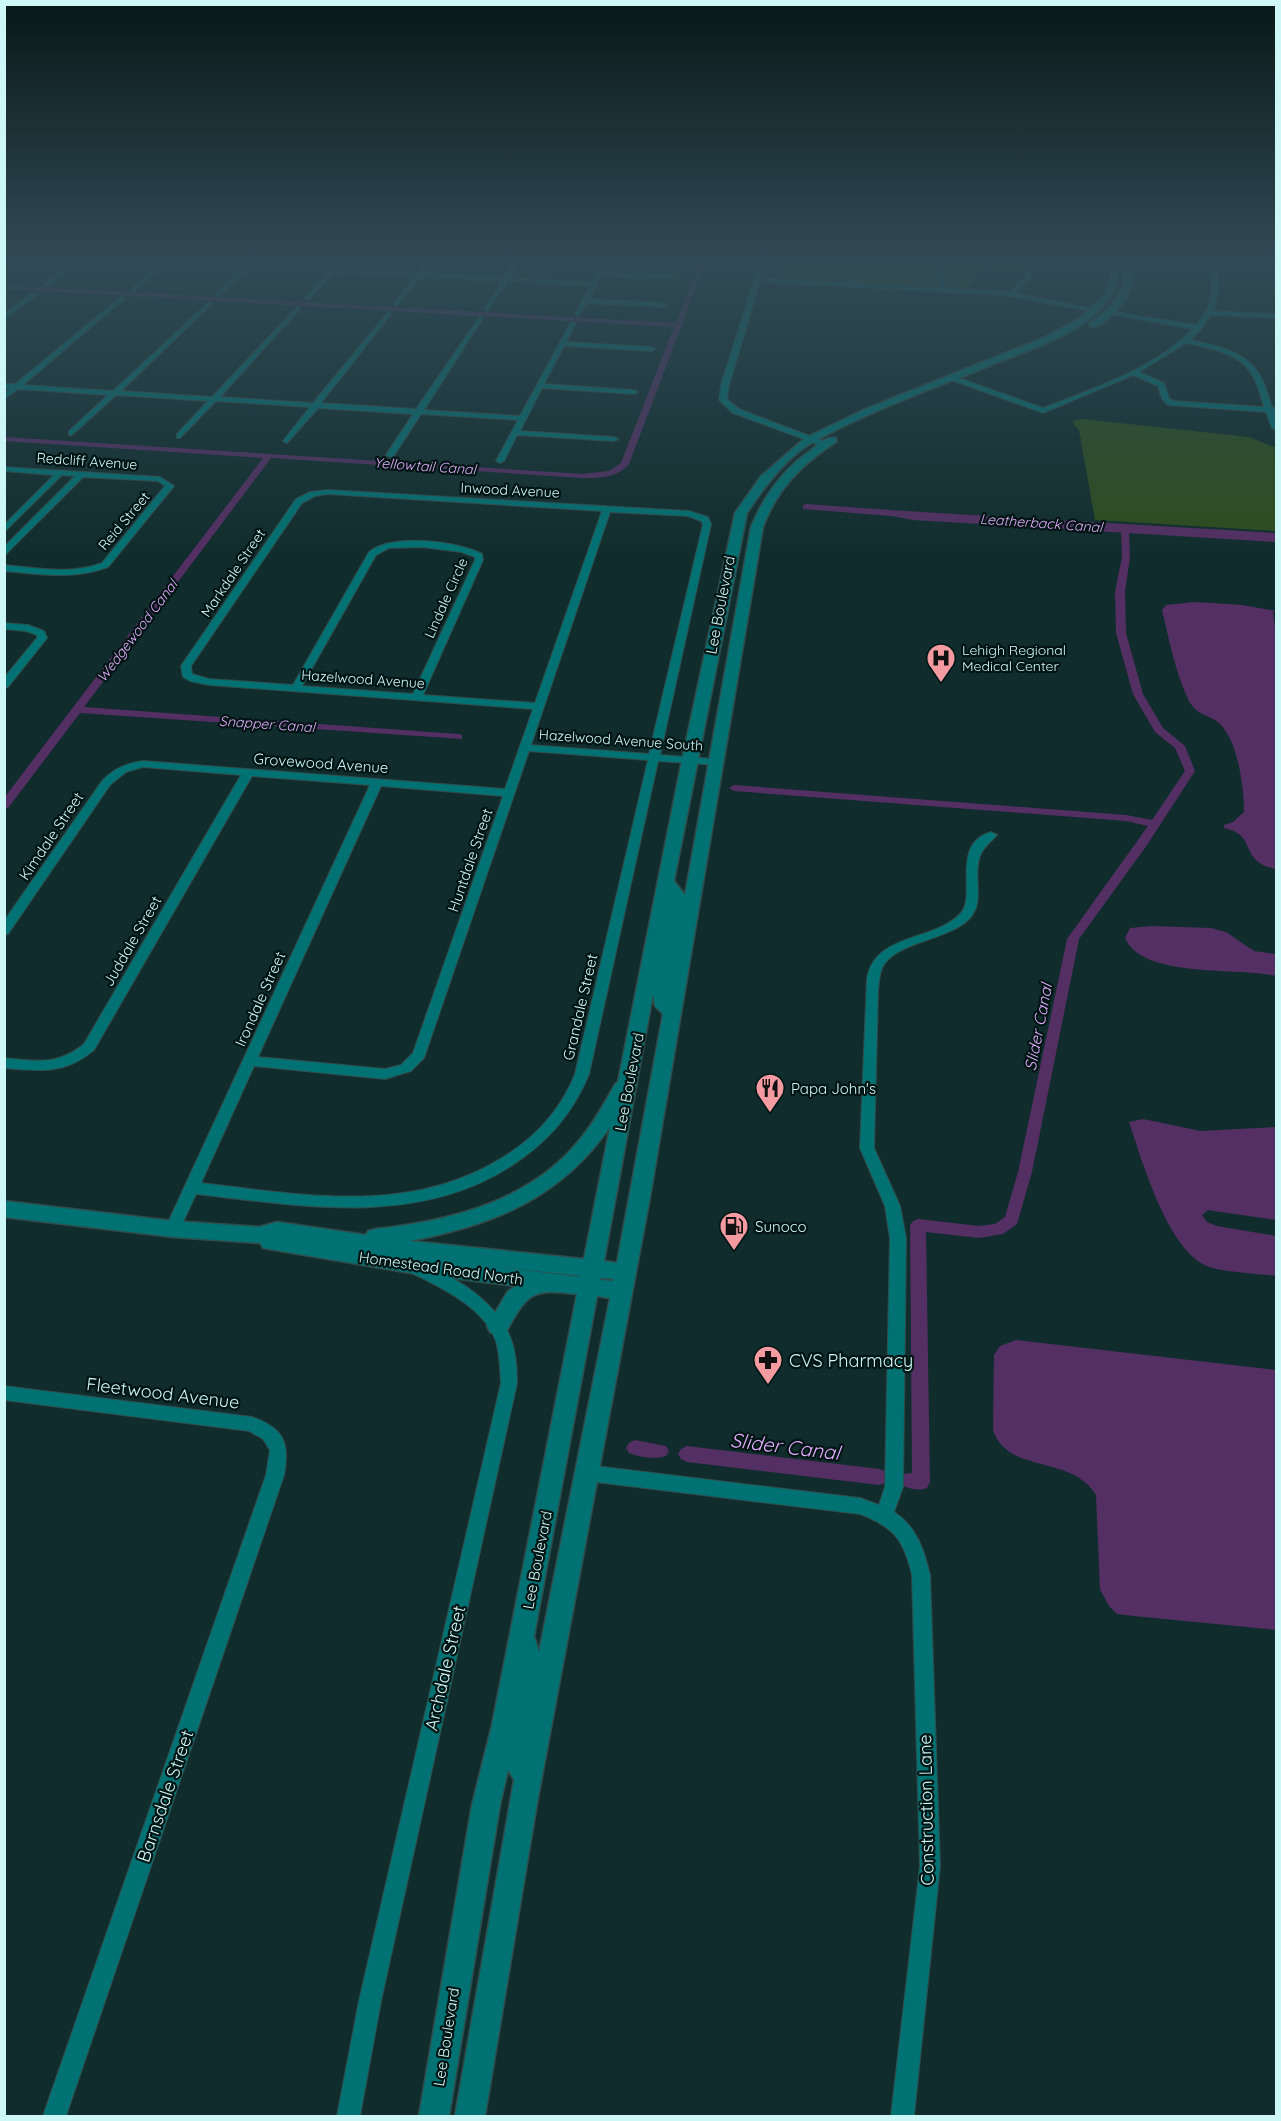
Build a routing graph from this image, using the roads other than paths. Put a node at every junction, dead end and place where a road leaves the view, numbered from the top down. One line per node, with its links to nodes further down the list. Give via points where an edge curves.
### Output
1 (48, 360): 17 (street)
2 (149, 360): 19 (street)
3 (250, 360): 21 (street)
4 (352, 360): 22 (street)
5 (452, 360): 24 (street)
6 (554, 360): 16 (street)
7 (733, 360): 32 (street, via 723,400 736,411)
8 (995, 360): 13 (main road, Lee Boulevard)
9 (1016, 360): 14 (main road, Lee Boulevard)
10 (1153, 360): 12 (street)
11 (1242, 360): 23 (street, via 1256,374)
12 (1132, 372): 14 (street, via 1043,411); 23 (street, via 1155,381 1164,389 1166,399 1180,405)
13 (950, 378): 14 (street); 32 (main road, Lee Boulevard, via 838,425)
14 (963, 382): 32 (main road, Lee Boulevard)
15 (4, 386): 17 (street)
16 (540, 386): 18 (street); 25 (street)
17 (16, 387): 19 (street); 20 (street)
18 (634, 392)
19 (114, 393): 21 (street); 27 (street)
20 (4, 397)
21 (214, 399): 22 (street); 29 (street)
22 (315, 406): 24 (street); 31 (street)
23 (1273, 410): 26 (street)
24 (418, 412): 25 (street); 33 (street)
25 (522, 418): 28 (street)
26 (1276, 428)
27 (72, 433)
28 (515, 433): 30 (street); 34 (street)
29 (180, 436)
30 (614, 439)
31 (287, 441)
32 (817, 443): 46 (main road, Lee Boulevard, via 773,469 756,488 741,513); 49 (main road, Lee Boulevard, via 769,499 757,527)
33 (390, 454)
34 (500, 461)
35 (4, 469): 36 (street, Redcliff Avenue)
36 (60, 473): 37 (street, Redcliff Avenue); 42 (street)
37 (81, 474): 38 (street, Redcliff Avenue); 43 (street)
38 (168, 482): 48 (street, Reid Street, via 170,486 105,565 92,572)
39 (313, 494): 40 (street, Inwood Avenue); 51 (street, Markdale Street, via 299,501 186,666)
40 (607, 509): 44 (street, Inwood Avenue, via 689,514); 55 (street, Huntdale Street)
41 (4, 516): 42 (street)
42 (18, 516): 43 (street); 45 (street)
43 (39, 518): 47 (street)
44 (705, 519): 57 (street, Grandale Street, via 706,533)
45 (4, 530)
46 (734, 539): 49 (main road, via 742,548 736,581); 58 (main road, Lee Boulevard)
47 (4, 553)
48 (4, 568)
49 (746, 587): 59 (main road, Lee Boulevard)
50 (4, 626): 52 (street, via 28,628 41,633 42,638)
51 (187, 675): 53 (street, Hazelwood Avenue, via 208,681)
52 (4, 685)
53 (296, 688): 54 (street, Hazelwood Avenue); 54 (street, Lindale Circle, via 378,549 397,545 474,552 479,560)
54 (417, 697): 55 (street, Hazelwood Avenue)
55 (539, 706): 56 (street, Huntdale Street)
56 (525, 748): 57 (street, Hazelwood Avenue South); 63 (street, Huntdale Street)
57 (654, 757): 58 (street, Hazelwood Avenue South); 71 (street, Grandale Street, via 582,1074 564,1112 538,1140 513,1160 464,1185 427,1197 350,1203)
58 (689, 760): 59 (street, Hazelwood Avenue South); 65 (main road, Lee Boulevard)
59 (715, 762): 67 (main road, Lee Boulevard)
60 (130, 766): 61 (street, Grovewood Avenue); 66 (street, Kimdale Street, via 105,783)
61 (248, 773): 62 (street, Grovewood Avenue); 70 (street, Juddale Street, via 89,1047 77,1059 57,1066)
62 (377, 783): 63 (street, Grovewood Avenue); 69 (street, Irondale Street)
63 (509, 793): 69 (street, Huntdale Street, via 419,1055 406,1068 385,1074)
64 (991, 835): 84 (street, via 982,841 971,864 968,914 892,952 874,972 867,1148 890,1199 898,1238 894,1487)
65 (666, 881): 67 (main road, via 678,897 662,991 664,1006); 68 (main road, Lee Boulevard)
66 (4, 931)
67 (672, 1012): 79 (main road, Lee Boulevard)
68 (635, 1049): 75 (main road, via 620,1093 599,1130 578,1156 535,1191 483,1216 448,1227 399,1235); 77 (main road, Lee Boulevard)
69 (250, 1061): 71 (street, Irondale Street)
70 (4, 1063)
71 (193, 1188): 73 (street, Irondale Street)
72 (6, 1212): 73 (main road, Homestead Road North)
73 (173, 1229): 74 (main road, Homestead Road North)
74 (266, 1235): 75 (main road, Homestead Road North, via 278,1230); 76 (main road, Homestead Road North, via 270,1242)
75 (327, 1238): 77 (main road, Homestead Road North)
76 (411, 1265): 78 (main road, Homestead Road North); 80 (street, Archdale Street, via 467,1296)
77 (592, 1277): 78 (main road, Homestead Road North); 79 (main road, Homestead Road North); 85 (main road, Lee Boulevard)
78 (543, 1281): 80 (main road, via 514,1298)
79 (623, 1281): 82 (main road, Lee Boulevard)
80 (498, 1326): 88 (street, Archdale Street, via 508,1350 510,1368 506,1401 375,1978)
81 (4, 1393): 83 (street, Fleetwood Avenue, via 252,1424 271,1434 280,1450)
82 (587, 1473): 84 (street, Construction Lane, via 837,1502); 86 (main road, Lee Boulevard)
83 (275, 1475): 87 (street, Barnsdale Street)
84 (885, 1514): 91 (street, Construction Lane, via 905,1531 915,1548 921,1575 930,1866)
85 (522, 1634): 86 (main road, via 531,1672 519,1753 520,1768); 89 (main road, Lee Boulevard, via 486,1805)
86 (529, 1775): 90 (main road, Lee Boulevard)
87 (55, 2116)
88 (348, 2116)
89 (434, 2116)
90 (471, 2116)
91 (902, 2116)

